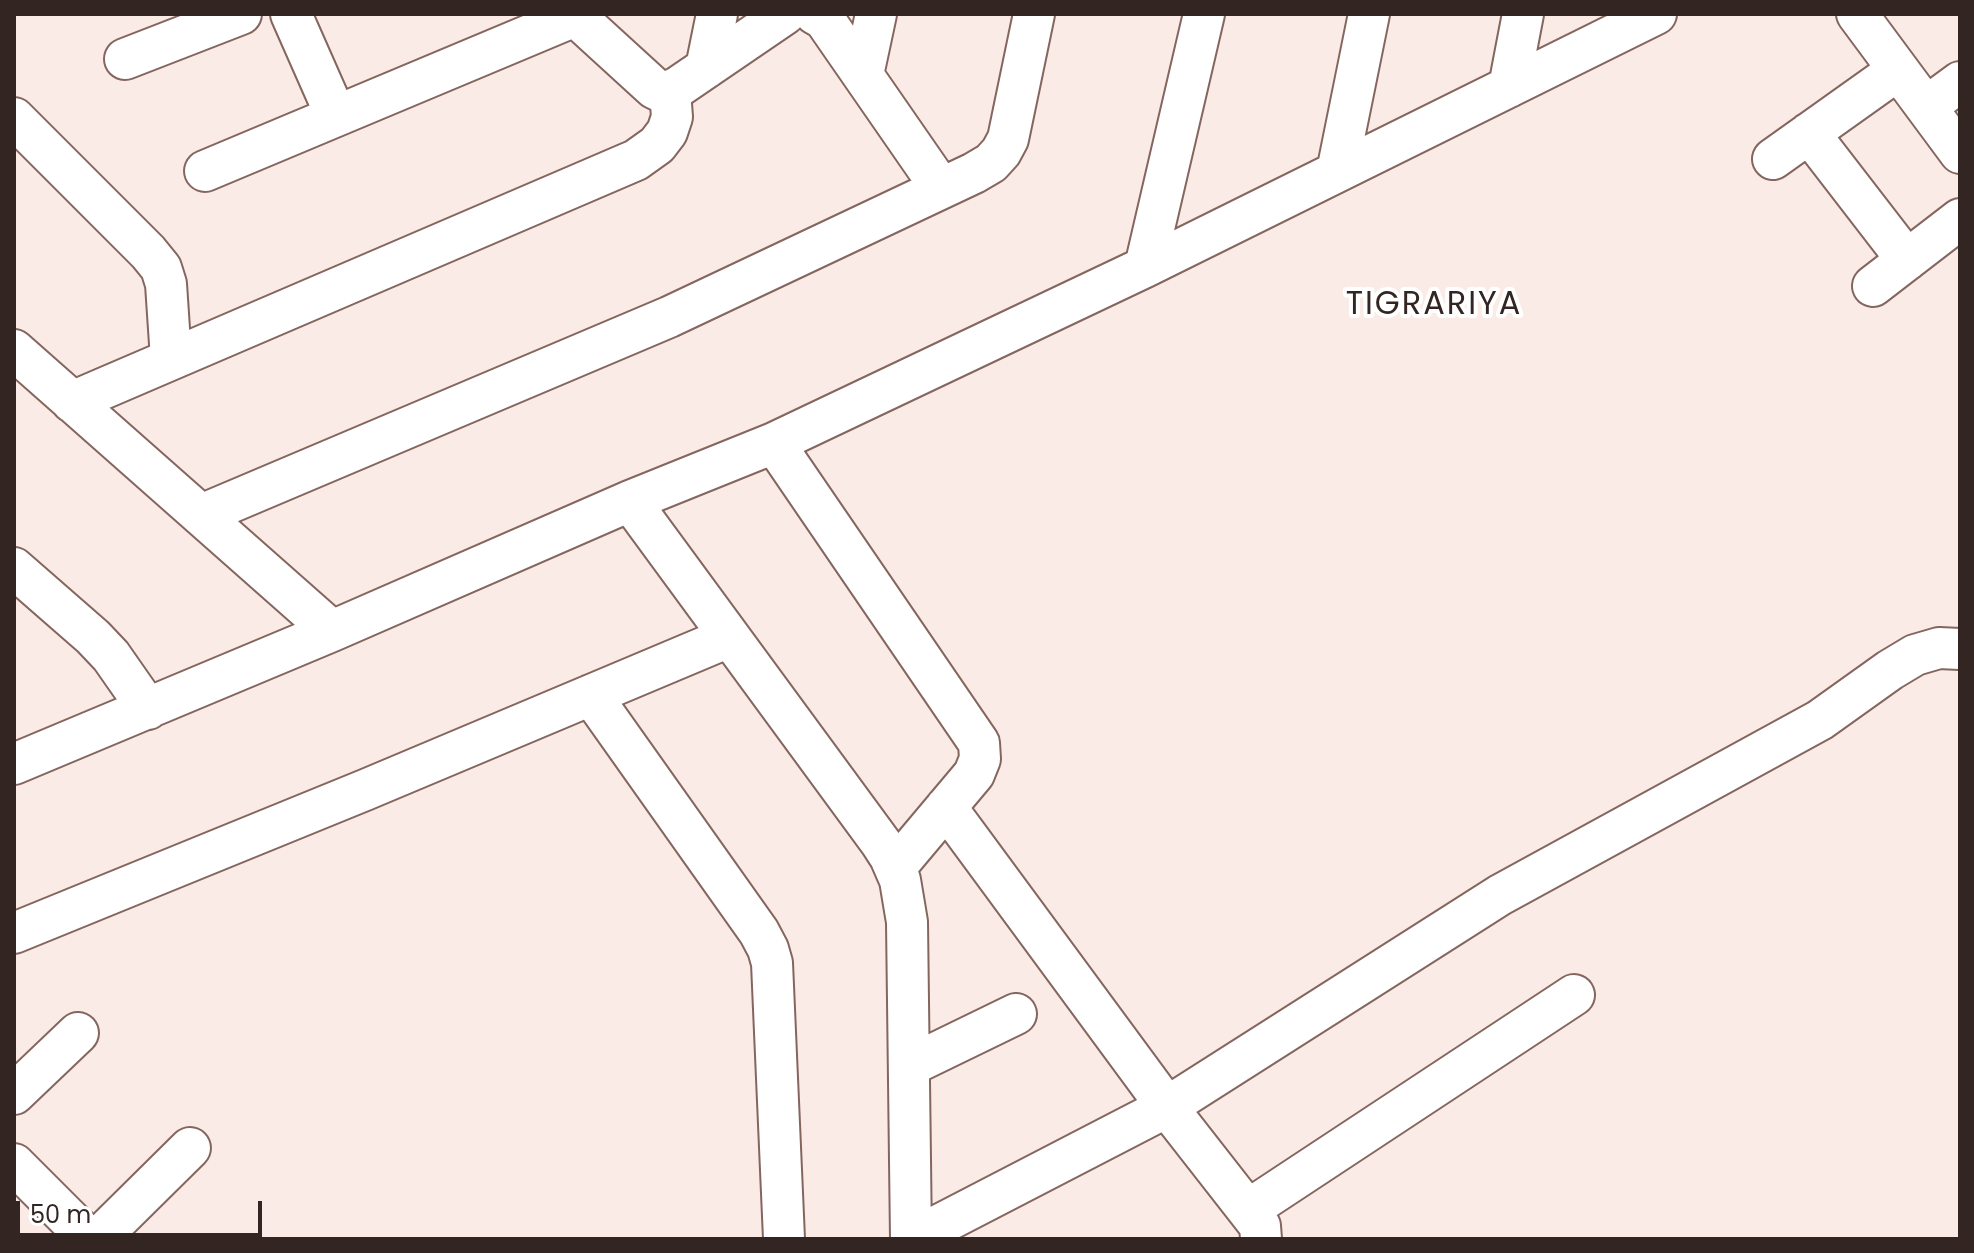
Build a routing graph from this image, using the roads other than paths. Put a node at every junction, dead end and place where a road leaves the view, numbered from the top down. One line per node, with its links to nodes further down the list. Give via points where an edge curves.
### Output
1 (241, 14): 14 (street)
2 (291, 14): 22 (street)
3 (717, 14): 15 (street)
4 (785, 14): 15 (street)
5 (815, 14): 17 (street)
6 (876, 14): 17 (street)
7 (1034, 14): 29 (street, via 1008,139 991,163)
8 (1204, 14): 32 (street)
9 (1369, 14): 28 (street)
10 (1523, 14): 19 (street)
11 (1656, 14): 19 (street)
12 (1857, 14): 16 (street)
13 (574, 15): 20 (street, via 654,88); 22 (street)
14 (125, 59)
15 (706, 68): 20 (street)
16 (1898, 70): 21 (street); 24 (street)
17 (863, 75): 29 (street)
18 (1960, 82): 21 (street)
19 (1509, 87): 28 (street)
20 (670, 91): 35 (street, via 667,132 636,160)
21 (1926, 107): 25 (street)
22 (336, 116): 27 (street)
23 (14, 118): 35 (street, via 161,268)
24 (1809, 133): 26 (street); 31 (street)
25 (1960, 153)
26 (1773, 159)
27 (205, 171)
28 (1337, 172): 32 (street)
29 (941, 188): 39 (street, via 669,317)
30 (1960, 219): 31 (street)
31 (1907, 260): 33 (street)
32 (1145, 267): 37 (street)
33 (1873, 286)
34 (14, 350): 36 (street)
35 (171, 359): 36 (street)
36 (72, 402): 39 (street)
37 (774, 443): 38 (street); 47 (street, via 979,743 974,774)
38 (630, 501): 41 (street); 42 (street)
39 (201, 515): 41 (street)
40 (19, 579): 45 (street, via 102,647)
41 (332, 631): 45 (street)
42 (729, 637): 44 (street); 48 (street)
43 (1960, 649): 55 (street, via 1915,655 1820,720 1500,895)
44 (591, 695): 49 (street); 61 (street, via 768,949)
45 (148, 709): 46 (street)
46 (14, 764)
47 (946, 807): 48 (street); 55 (street)
48 (895, 868): 53 (street, via 907,922)
49 (14, 933)
50 (1574, 995): 58 (street)
51 (1016, 1014): 53 (street)
52 (78, 1033): 54 (street)
53 (909, 1066): 62 (street)
54 (14, 1094)
55 (1167, 1107): 58 (street); 62 (street)
56 (190, 1148): 60 (street)
57 (14, 1164): 59 (street)
58 (1254, 1225)
59 (89, 1239)
60 (98, 1239)
61 (784, 1239)
62 (911, 1239)

